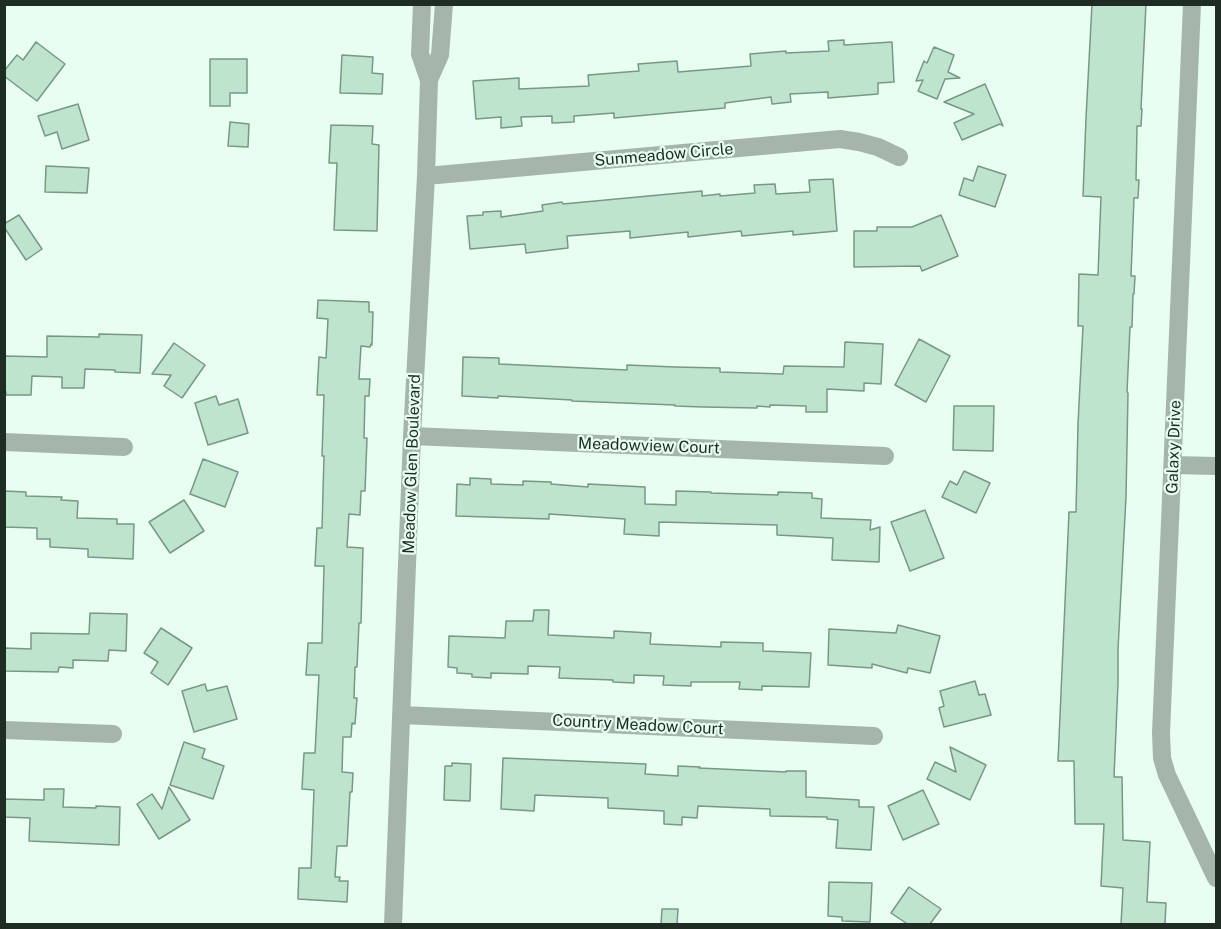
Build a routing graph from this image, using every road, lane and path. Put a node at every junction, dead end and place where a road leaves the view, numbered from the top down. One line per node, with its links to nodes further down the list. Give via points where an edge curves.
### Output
1 (422, 4): 4 (street, Meadow Glen Boulevard, via 420,54)
2 (444, 4): 4 (street, via 440,56)
3 (1192, 4): 11 (street, Galaxy Drive)
4 (429, 80): 6 (street, Meadow Glen Boulevard)
5 (899, 157): 6 (street, Sunmeadow Circle, via 878,147 840,139)
6 (426, 176): 7 (street, Meadow Glen Boulevard)
7 (412, 436): 10 (street, Meadowview Court); 13 (street, Meadow Glen Boulevard)
8 (4, 442): 9 (street)
9 (124, 447)
10 (885, 456)
11 (1173, 465): 12 (street); 17 (street, Galaxy Drive, via 1162,758)
12 (1216, 466)
13 (402, 715): 16 (street, Country Meadow Court); 18 (street, Meadow Glen Boulevard)
14 (4, 730): 15 (street)
15 (113, 734)
16 (874, 736)
17 (1216, 878)
18 (393, 924)

